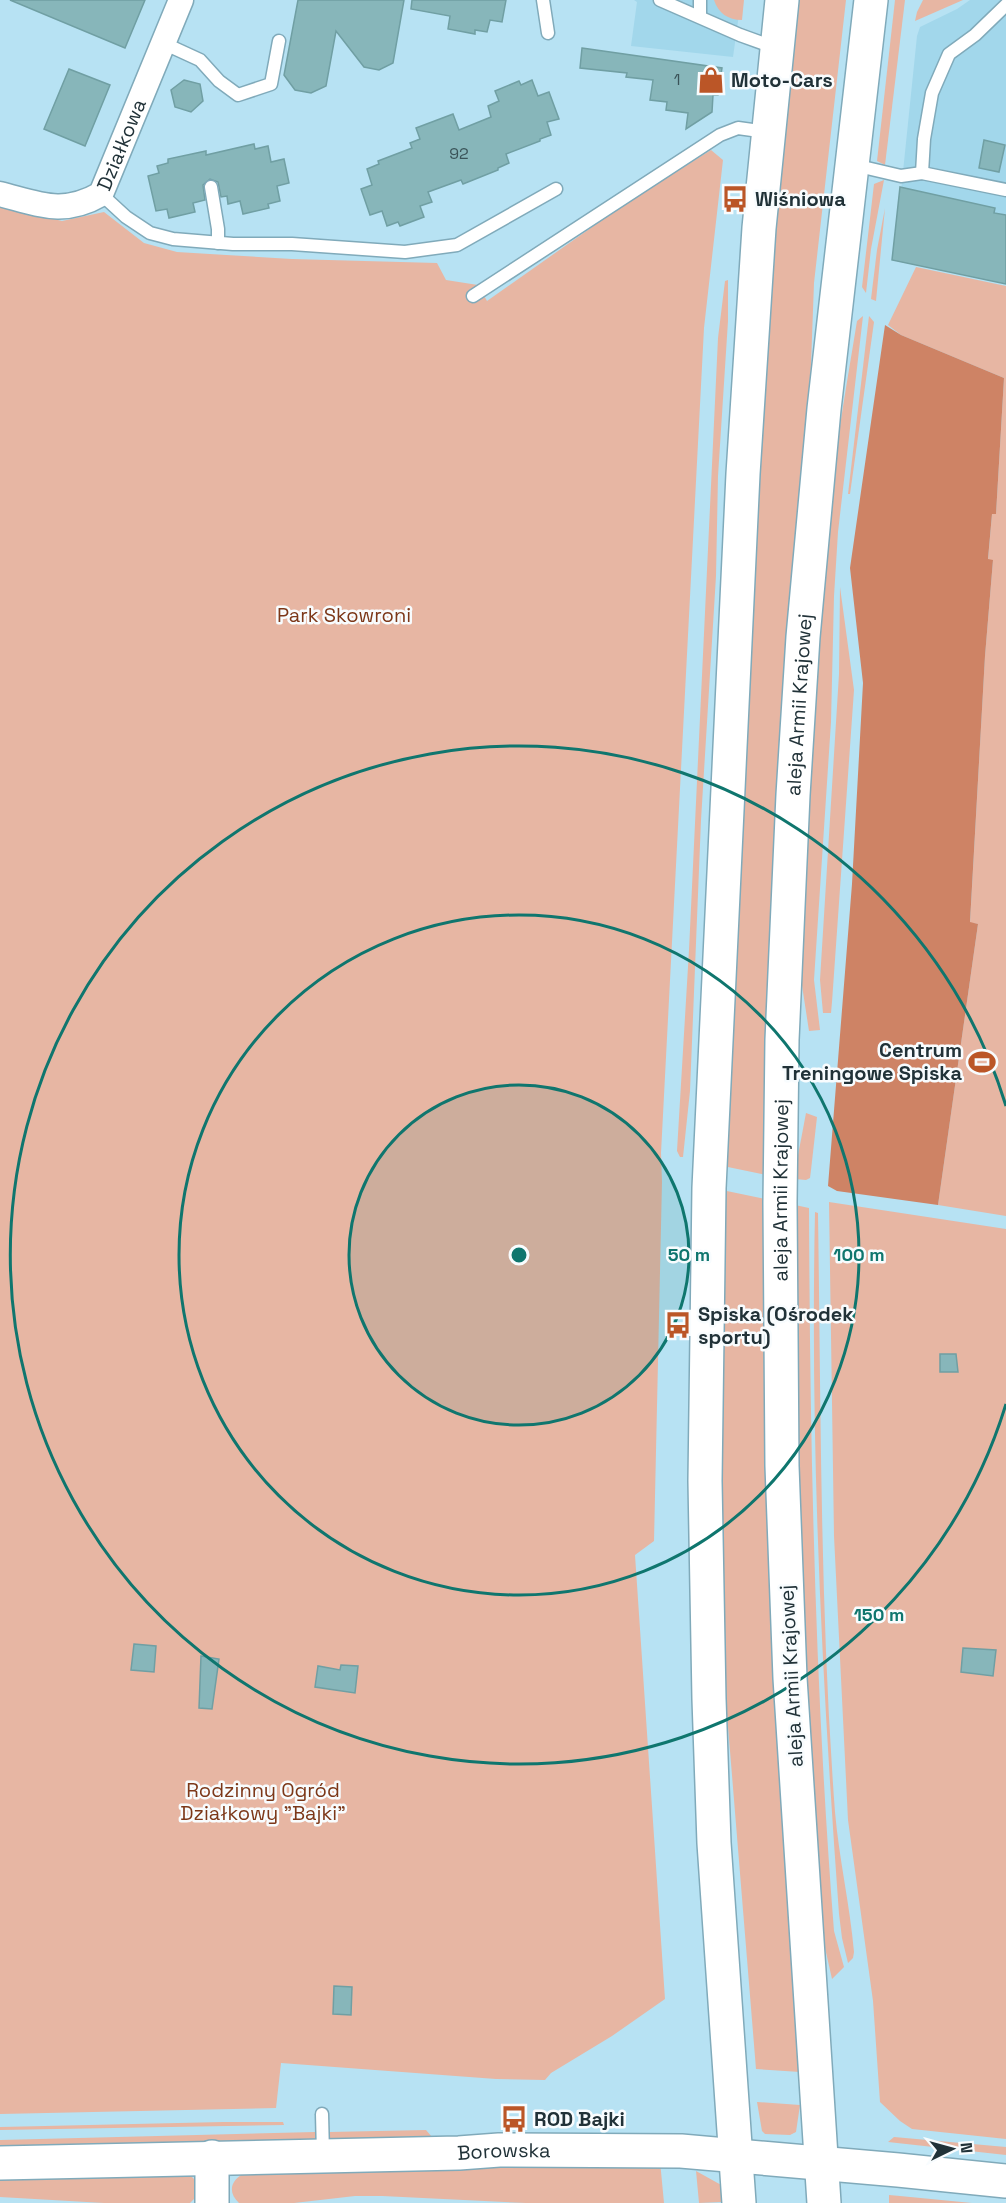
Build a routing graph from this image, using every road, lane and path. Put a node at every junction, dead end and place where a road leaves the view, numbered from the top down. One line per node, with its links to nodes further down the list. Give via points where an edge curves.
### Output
1 (181, 0): 11 (street, Działkowa)
2 (543, 0): 9 (lane)
3 (660, 0): 8 (lane)
4 (700, 0): 8 (lane)
5 (782, 0): 12 (main road)
6 (871, 0): 14 (main road, aleja Armii Krajowej)
7 (1006, 5): 15 (lane, via 949,54 932,93)
8 (700, 16): 12 (lane)
9 (548, 33)
10 (279, 41): 11 (lane, via 272,84 238,95 200,60)
11 (163, 43): 19 (street, Działkowa)
12 (777, 49): 13 (main road)
13 (768, 132): 22 (lane, via 738,128 720,135); 25 (main road, via 743,474 709,1181 706,1324 714,1843)
14 (852, 164): 15 (lane, via 901,176); 28 (main road, aleja Armii Krajowej, via 803,637 782,1040 784,1514 790,1678)
15 (922, 173): 18 (lane)
16 (212, 187): 21 (lane)
17 (556, 189): 21 (lane, via 457,245 405,252)
18 (1006, 190)
19 (100, 194): 20 (street, Działkowa, via 60,208); 21 (lane, via 150,233)
20 (0, 195)
21 (218, 243)
22 (473, 296)
23 (322, 2114): 24 (lane)
24 (323, 2156): 25 (main road, Borowska, via 658,2150); 26 (main road, Borowska)
25 (736, 2156): 28 (main road, Borowska); 31 (main road)
26 (212, 2157): 27 (main road, Borowska); 30 (main road)
27 (0, 2163)
28 (822, 2164): 29 (main road, Borowska); 32 (main road, aleja Armii Krajowej)
29 (1006, 2181)
30 (212, 2203)
31 (739, 2203)
32 (824, 2203)

